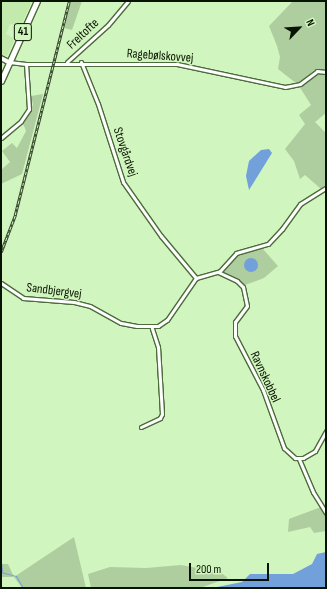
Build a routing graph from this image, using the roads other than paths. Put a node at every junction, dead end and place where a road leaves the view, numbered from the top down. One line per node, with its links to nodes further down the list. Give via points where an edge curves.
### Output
1 (37, 1): 4 (main road, 41)
2 (128, 1): 6 (street, Freltofte, via 108,25)
3 (1, 58): 4 (street)
4 (8, 62): 7 (street, Ragebølskovvej); 9 (main road, 41)
5 (81, 62): 6 (street, Ragebølskovvej); 8 (street, Ragebølskovvej, via 177,64 285,87 300,84 317,71); 13 (street, Stovgårdvej, via 98,104 123,182 161,236)
6 (67, 63): 7 (street, Ragebølskovvej)
7 (26, 64): 10 (street, via 29,109 21,121)
8 (326, 72)
9 (1, 82)
10 (1, 138)
11 (326, 188): 12 (street, via 300,204 274,240 236,253)
12 (218, 272): 13 (street); 18 (street, Ravnskobbel, via 237,280 243,287 247,306 235,322 235,336 263,390 282,444 288,453)
13 (196, 278): 15 (street, via 165,323)
14 (1, 283): 15 (street, Sandbjergvej, via 23,298 74,302 90,306 121,323)
15 (152, 328): 16 (street, via 158,347 162,414)
16 (141, 428)
17 (326, 431): 18 (street, via 315,451)
18 (299, 459): 19 (street, via 313,492)
19 (326, 513)

